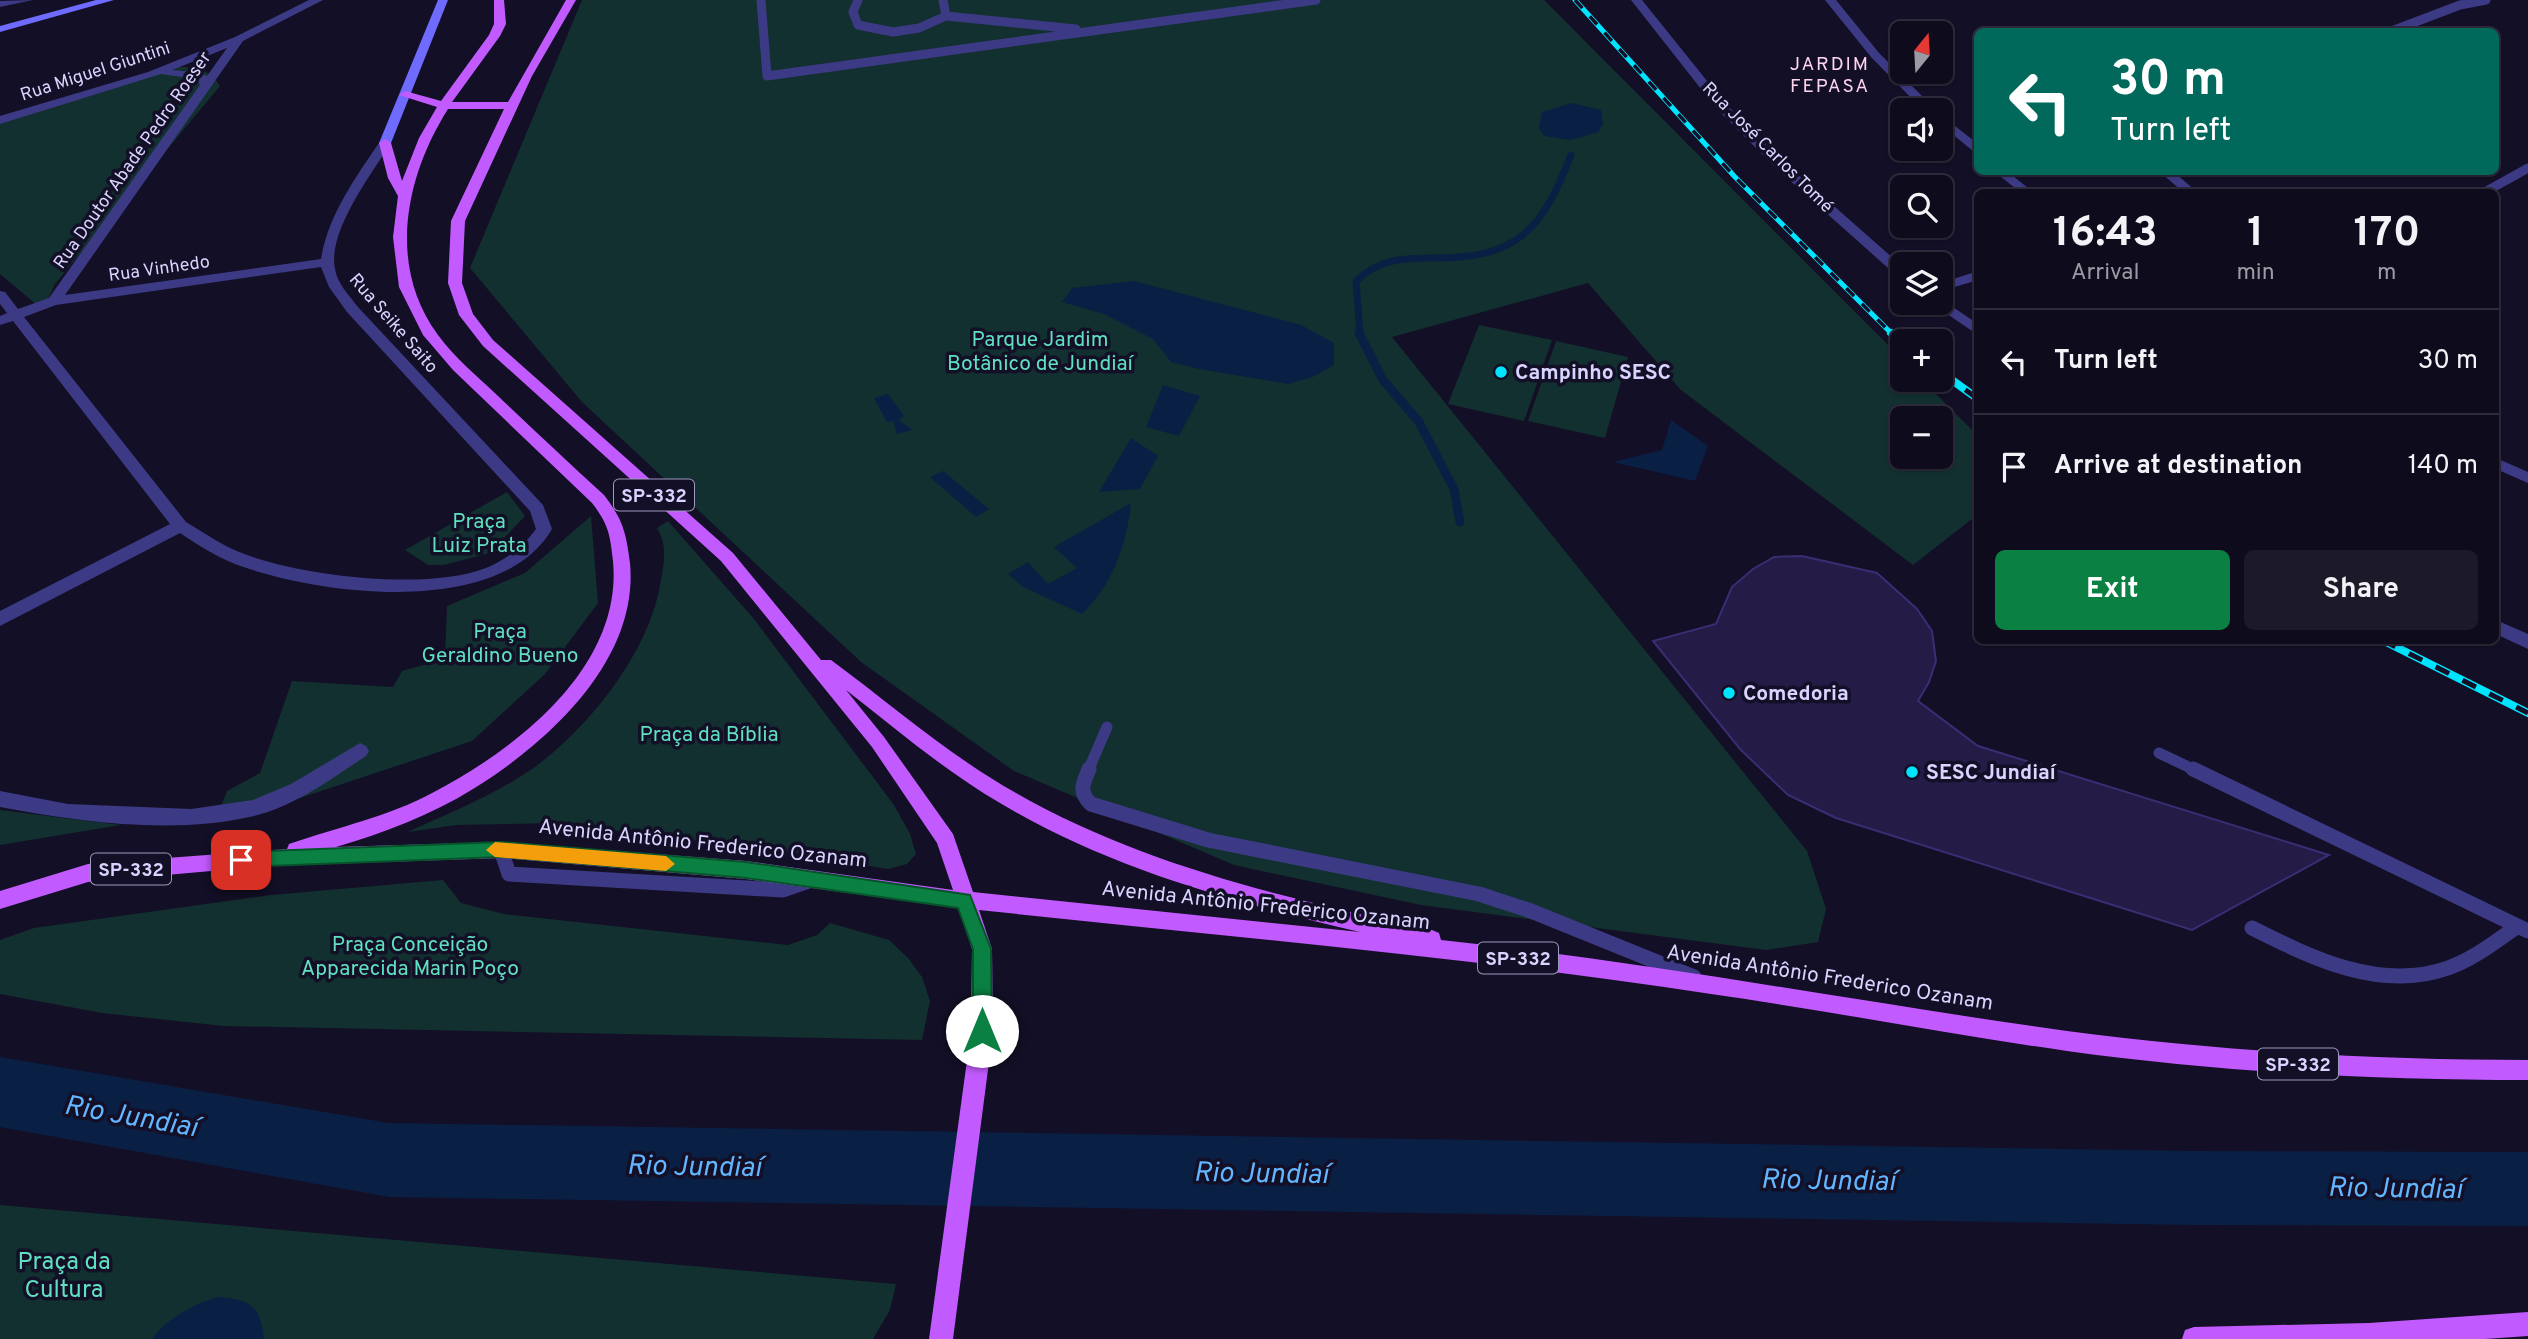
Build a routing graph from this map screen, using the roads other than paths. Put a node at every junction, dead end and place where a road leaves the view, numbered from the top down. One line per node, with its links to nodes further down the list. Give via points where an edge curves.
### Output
1 (28, 0): 14 (street)
2 (109, 0): 18 (main road)
3 (318, 0): 20 (street, Rua Miguel Giuntini)
4 (443, 0): 23 (main road, Rua Seike Saito)
5 (499, 0): 25 (main road, SP-332, via 500,24 494,36)
6 (571, 0): 26 (main road, SP-332)
7 (761, 0): 19 (lane, via 767,76)
8 (858, 0): 16 (lane, via 853,12 858,25 872,30 919,28)
9 (943, 0): 16 (lane)
10 (1315, 0): 19 (lane)
11 (1636, 0): 15 (street, Rua José Carlos Tomé)
12 (1830, 0): 24 (street)
13 (2486, 0): 17 (lane)
14 (0, 5)
15 (1645, 5): 39 (street, Rua José Carlos Tomé, via 1674,51 1720,105)
16 (946, 16): 19 (lane)
17 (2400, 28)
18 (0, 29)
19 (1097, 31)
20 (239, 39): 21 (street, Rua Miguel Giuntini); 22 (street, Rua Doutor Abade Pedro Roeser)
21 (152, 74): 22 (street, via 191,73 201,76); 27 (street, Rua Miguel Giuntini)
22 (206, 85): 43 (street, Rua Doutor Abade Pedro Roeser)
23 (405, 95): 25 (main road); 30 (main road, Rua Seike Saito)
24 (1918, 98)
25 (443, 105): 26 (main road); 37 (main road, SP-332)
26 (513, 106): 53 (main road, SP-332, via 458,222 455,283 466,314 488,343 727,557)
27 (0, 120)
28 (1953, 128): 29 (street)
29 (1972, 141)
30 (385, 143): 37 (main road); 38 (street, Rua Seike Saito, via 340,220)
31 (2527, 169): 36 (lane)
32 (2005, 175): 34 (street)
33 (2170, 175): 35 (lane)
34 (2023, 189)
35 (2187, 189)
36 (2490, 189)
37 (403, 194): 58 (main road, SP-332, via 397,226 403,275 413,306 430,335 461,369 598,499 616,524 623,572 621,605 595,661 572,693 514,751 441,797 393,820)
38 (327, 262): 43 (street, Rua Vinhedo); 49 (street, Rua Seike Saito, via 332,282 352,309 522,491 537,509 544,529 524,554 483,576 425,584 363,583 279,570 217,550)
39 (1890, 262)
40 (1974, 276): 41 (street)
41 (1953, 284)
42 (0, 296): 45 (street)
43 (54, 301): 45 (street, Rua Vinhedo)
44 (1953, 314): 46 (street)
45 (7, 317): 49 (street)
46 (1974, 328)
47 (2499, 464): 48 (street)
48 (2528, 478)
49 (180, 526): 50 (street)
50 (0, 619)
51 (2499, 628): 52 (street)
52 (2528, 642)
53 (806, 651): 62 (main road, SP-332, via 878,742 946,840); 65 (main road, via 882,711 1009,799 1142,861 1291,908)
54 (1107, 727): 66 (lane, via 1081,789 1091,804 1208,840 1479,894)
55 (360, 751): 57 (street, via 298,790 254,808 191,817 68,812)
56 (2159, 753): 64 (lane)
57 (0, 799)
58 (267, 858): 59 (main road, Avenida Antônio Frederico Ozanam / SP-332, via 88,873); 62 (main road, Avenida Antônio Frederico Ozanam, via 501,850 816,878)
59 (39, 886): 60 (main road); 61 (main road, Avenida Antônio Frederico Ozanam / SP-332)
60 (0, 889)
61 (0, 900)
62 (964, 900): 65 (main road, Avenida Antônio Frederico Ozanam / SP-332); 69 (main road, via 982,949 982,1031 952,1271)
63 (2252, 928): 64 (lane, via 2301,953 2386,976 2425,976 2451,967)
64 (2523, 928)
65 (1521, 958): 66 (main road, Avenida Antônio Frederico Ozanam / SP-332)
66 (1711, 984): 67 (main road, Avenida Antônio Frederico Ozanam / SP-332, via 2069,1041 2297,1063 2408,1070)
67 (2528, 1070)
68 (2528, 1324): 70 (main road)
69 (937, 1335)
70 (2369, 1335): 71 (main road); 72 (main road)
71 (2194, 1339)
72 (2405, 1339)

